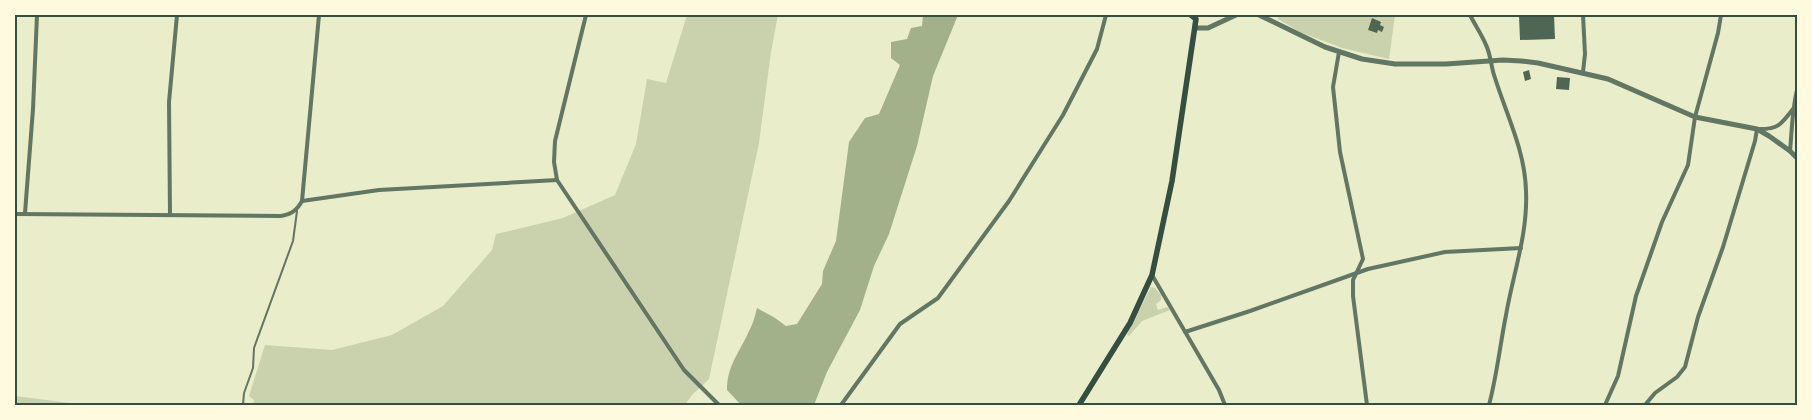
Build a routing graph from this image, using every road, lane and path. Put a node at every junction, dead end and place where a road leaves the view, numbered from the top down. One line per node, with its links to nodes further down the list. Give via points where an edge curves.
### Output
1 (37, 15): 25 (street)
2 (177, 15): 27 (street, via 170,102)
3 (319, 15): 23 (street)
4 (586, 15): 22 (street, via 555,140)
5 (1106, 15): 34 (street, via 1097,49 1063,115 1004,208 938,298 900,324)
6 (1191, 15): 12 (main road, via 1196,19)
7 (1236, 15): 12 (street, via 1208,28)
8 (1259, 15): 13 (street)
9 (1470, 15): 14 (street, via 1487,47)
10 (1583, 15): 15 (street)
11 (1721, 15): 18 (street)
12 (1195, 28): 30 (main road, via 1172,181)
13 (1339, 52): 14 (street, via 1395,64); 29 (street, via 1333,87 1340,152 1363,258)
14 (1490, 61): 15 (street, via 1530,62); 28 (street, via 1522,157 1526,192)
15 (1583, 72): 18 (street, via 1608,79)
16 (1797, 90): 17 (street)
17 (1793, 109): 19 (street, via 1782,124 1770,130); 20 (street)
18 (1696, 117): 19 (street); 39 (street, via 1688,165 1662,222 1636,296 1618,376)
19 (1757, 129): 20 (street); 40 (street, via 1685,367 1677,378 1654,393)
20 (1790, 151): 21 (street)
21 (1797, 158)
22 (557, 180): 23 (street, via 379,190); 33 (street, via 684,370)
23 (302, 201): 24 (street)
24 (297, 210): 27 (street, via 281,216); 32 (lane, via 292,241 254,348 253,368)
25 (25, 213): 26 (street); 27 (street)
26 (15, 214)
27 (170, 215)
28 (1520, 248): 29 (street, via 1445,252); 38 (street)
29 (1357, 272): 31 (street); 37 (street, via 1353,280 1353,296)
30 (1152, 275): 31 (street); 35 (main road, via 1130,323)
31 (1185, 332): 36 (street)
32 (243, 405)
33 (720, 405)
34 (841, 405)
35 (1079, 405)
36 (1225, 405)
37 (1367, 405)
38 (1490, 405)
39 (1605, 405)
40 (1645, 405)

